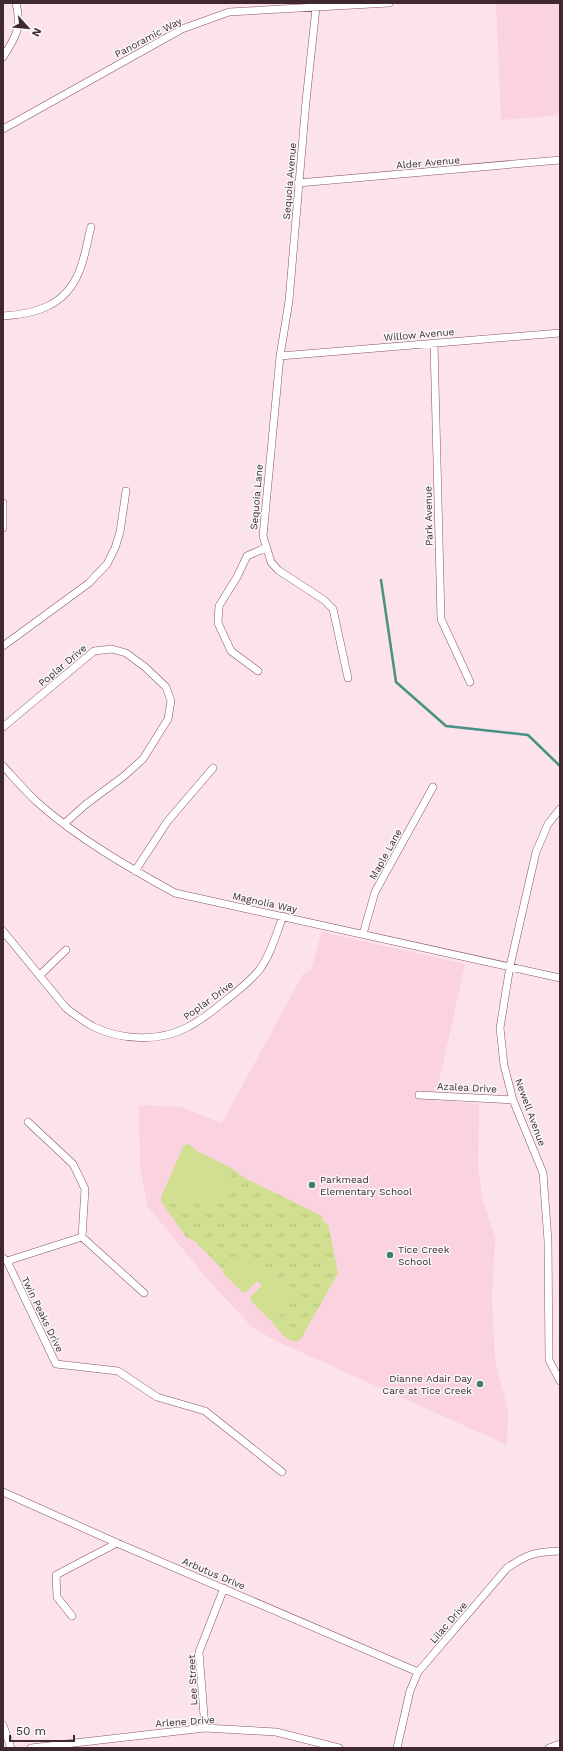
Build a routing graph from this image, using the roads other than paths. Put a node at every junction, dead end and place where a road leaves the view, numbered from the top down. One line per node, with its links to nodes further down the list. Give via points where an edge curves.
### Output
1 (16, 3): 4 (street, via 18,30)
2 (389, 3): 3 (street, Panoramic Way)
3 (316, 8): 5 (street, Panoramic Way, via 229,12 184,28); 7 (street, Sequoia Avenue)
4 (3, 57)
5 (3, 129)
6 (560, 160): 7 (street, Alder Avenue)
7 (298, 183): 12 (street, Sequoia Avenue, via 289,301)
8 (91, 227): 9 (street, via 79,273 65,295 44,309 24,315)
9 (3, 316)
10 (560, 333): 11 (street, Willow Avenue)
11 (434, 343): 12 (street, Willow Avenue); 20 (street, Park Avenue, via 441,619)
12 (280, 356): 16 (street, Sequoia Lane, via 263,536)
13 (126, 491): 17 (street, via 120,532 107,564 89,583)
14 (3, 504): 15 (street)
15 (3, 528)
16 (265, 548): 18 (street, via 247,556 219,606 218,623 231,651); 19 (street, Sequoia Lane, via 278,570 324,600 333,609)
17 (3, 646)
18 (258, 671)
19 (348, 678)
20 (470, 682)
21 (3, 728): 26 (street, Poplar Drive, via 94,651 112,649 126,653 166,687 171,701 168,719 143,759 85,804)
22 (3, 766): 26 (street, Magnolia Way, via 36,801)
23 (213, 768): 27 (street, via 167,822)
24 (433, 788): 30 (street, Maple Lane, via 376,892)
25 (560, 809): 32 (street, Newell Avenue, via 548,824 536,852)
26 (64, 824): 27 (street, Magnolia Way)
27 (135, 871): 28 (street, Magnolia Way, via 175,893)
28 (283, 916): 30 (street, Magnolia Way); 33 (street, Poplar Drive, via 270,952 248,983 192,1024 168,1035 146,1038 121,1036 93,1027 66,1008)
29 (3, 931): 33 (street, Poplar Drive)
30 (362, 934): 32 (street, Magnolia Way)
31 (66, 950): 33 (street)
32 (510, 966): 34 (street, Magnolia Way); 36 (street, Newell Avenue, via 500,1028 504,1065)
33 (40, 975)
34 (560, 978)
35 (420, 1095): 36 (street, Azalea Drive)
36 (513, 1100): 41 (street, Newell Avenue, via 543,1173 548,1241 549,1360)
37 (28, 1122): 38 (street, via 73,1164 85,1189)
38 (82, 1237): 39 (street); 40 (street)
39 (5, 1260): 42 (street, Twin Peaks Drive, via 56,1364 118,1371 156,1397 205,1411)
40 (144, 1293)
41 (560, 1381)
42 (282, 1472)
43 (3, 1492): 44 (street, Arbutus Drive)
44 (117, 1543): 46 (street, Arbutus Drive); 47 (street, via 56,1575 57,1597)
45 (560, 1551): 48 (street, Lilac Drive, via 544,1551 525,1556 507,1568)
46 (224, 1588): 48 (street, Arbutus Drive); 50 (street, Lee Street, via 199,1652)
47 (72, 1616)
48 (418, 1672): 55 (street, Lilac Drive, via 410,1691)
49 (3, 1725): 52 (street)
50 (205, 1728): 53 (street, Arlene Drive); 54 (street, Arlene Drive, via 276,1732)
51 (560, 1744): 56 (street)
52 (11, 1748)
53 (31, 1748)
54 (340, 1748)
55 (397, 1748)
56 (549, 1748)

